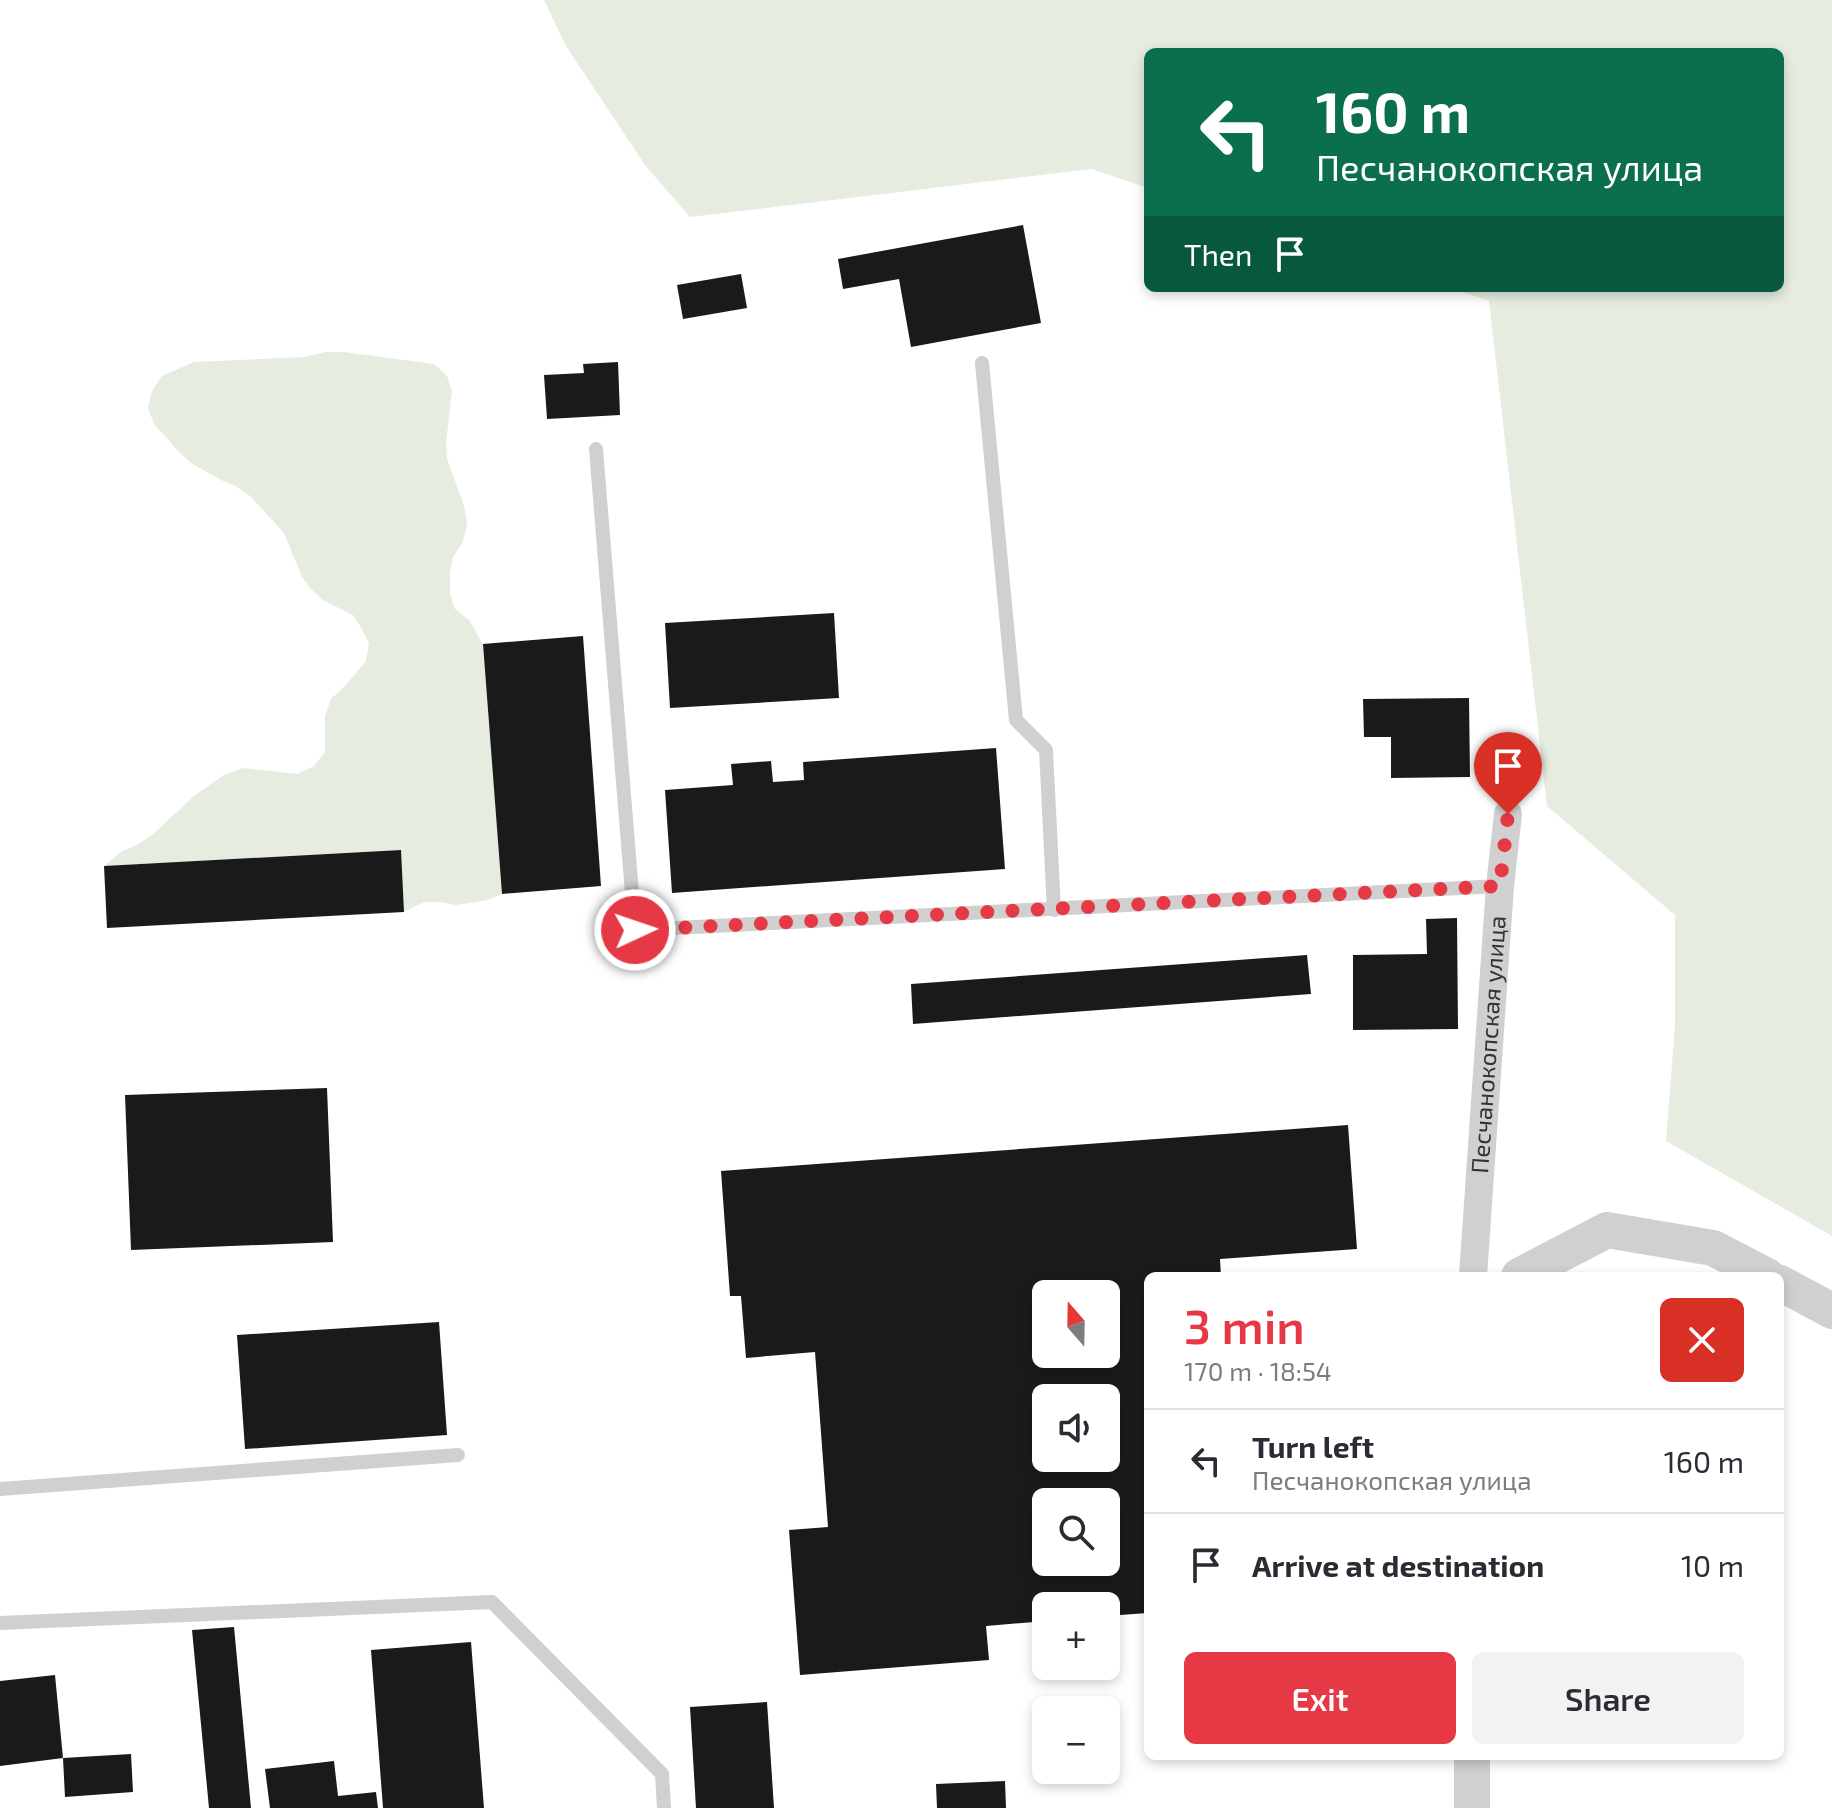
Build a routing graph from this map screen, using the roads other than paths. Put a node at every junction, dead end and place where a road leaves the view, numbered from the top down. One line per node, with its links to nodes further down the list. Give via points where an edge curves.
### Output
1 (982, 363): 5 (lane, via 1016,720 1046,750)
2 (596, 449): 5 (lane, via 635,930)
3 (1508, 814): 4 (street, Песчанокопская улица)
4 (1500, 886): 5 (lane); 6 (street, Песчанокопская улица)
5 (1054, 910)
6 (1473, 1272)
7 (1527, 1272): 8 (street, via 1607,1230 1713,1248)
8 (1759, 1272)
9 (1784, 1285): 10 (street)
10 (1832, 1311)
11 (458, 1455): 12 (lane)
12 (0, 1489)
13 (0, 1623): 15 (lane, via 492,1602 662,1774)
14 (1472, 1760): 16 (street)
15 (664, 1808)
16 (1472, 1808)

